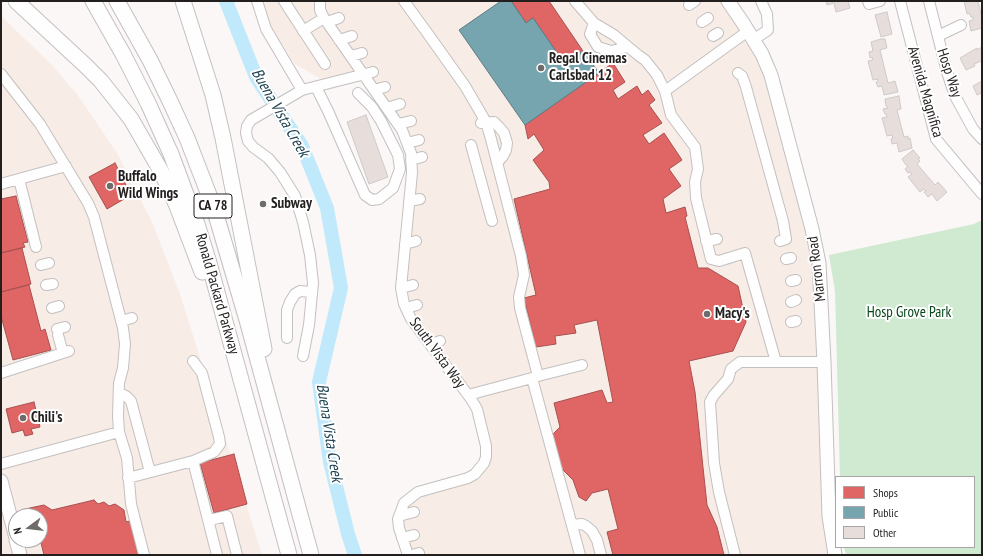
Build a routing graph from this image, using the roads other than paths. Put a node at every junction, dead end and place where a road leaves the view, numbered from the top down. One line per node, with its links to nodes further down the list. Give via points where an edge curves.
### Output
1 (16, 1): 87 (highway, via 101,81 143,138 177,206)
2 (93, 1): 87 (highway, Ronald Packard Parkway / CA 78, via 127,61 171,154 197,224)
3 (117, 1): 93 (highway, Ronald Packard Parkway / CA 78, via 170,99 206,187 221,231)
4 (183, 1): 93 (highway, via 213,95 223,138 260,329)
5 (257, 1): 34 (street, via 266,29)
6 (284, 1): 20 (street)
7 (320, 1): 17 (street, via 320,10)
8 (400, 1): 42 (street, via 462,87)
9 (575, 1): 18 (street)
10 (761, 1): 22 (street, via 768,30)
11 (868, 1): 12 (street, via 869,4)
12 (880, 1)
13 (900, 1): 58 (street, Avenida Magnifica, via 936,139)
14 (929, 1): 23 (street, Hosp Way)
15 (731, 2): 22 (main road, Marron Road)
16 (339, 18): 17 (street)
17 (326, 20): 20 (street); 24 (street, South Vista Way)
18 (594, 23): 25 (street); 25 (street, via 590,34 598,46 611,51)
19 (961, 26): 23 (street)
20 (303, 31): 28 (street)
21 (352, 36): 24 (street)
22 (751, 36): 36 (street); 86 (main road, Marron Road, via 771,75 820,263)
23 (938, 36): 44 (street, Hosp Way, via 946,72 955,96 973,129)
24 (339, 40): 27 (street, South Vista Way)
25 (628, 47): 36 (street, via 645,60)
26 (362, 53): 27 (street)
27 (351, 56): 29 (street, South Vista Way)
28 (325, 64)
29 (368, 73): 32 (street); 35 (street, South Vista Way)
30 (738, 73): 63 (street, via 742,76)
31 (1, 74): 52 (street, via 40,124)
32 (316, 87): 34 (street); 55 (street, via 365,195 372,200 379,199 393,188)
33 (385, 87): 35 (street)
34 (302, 90): 70 (street, via 252,120 247,126 246,133 253,147 268,158 295,196 310,255)
35 (374, 90): 39 (street, South Vista Way)
36 (665, 91): 65 (street, via 671,114 695,147 698,169 694,182 705,221)
37 (358, 93): 40 (street)
38 (400, 104): 39 (street)
39 (385, 105): 40 (street); 43 (street, South Vista Way)
40 (372, 107): 48 (street)
41 (411, 121): 43 (street)
42 (482, 123): 51 (street); 51 (street, via 494,122 504,133 506,150)
43 (398, 124): 46 (street, South Vista Way)
44 (982, 139)
45 (419, 140): 46 (street)
46 (407, 143): 49 (street, South Vista Way)
47 (471, 145): 61 (street, via 479,185)
48 (398, 155): 49 (street); 55 (street, via 400,170)
49 (411, 157): 50 (street); 57 (street, South Vista Way)
50 (422, 157)
51 (497, 163): 90 (street, via 517,256 519,277 515,298)
52 (66, 166): 53 (street); 73 (street, via 86,209)
53 (20, 179): 56 (street); 66 (street)
54 (421, 181): 57 (street)
55 (395, 183): 57 (street)
56 (1, 184)
57 (411, 187): 60 (street, South Vista Way)
58 (982, 194)
59 (420, 199): 60 (street)
60 (409, 201): 67 (street, South Vista Way, via 412,223)
61 (492, 221)
62 (717, 239): 65 (street)
63 (783, 240)
64 (416, 241): 67 (street)
65 (706, 241): 85 (street, via 711,259 719,261 749,251 776,347)
66 (38, 244)
67 (405, 244): 69 (street, South Vista Way, via 408,266)
68 (413, 285): 69 (street)
69 (401, 288): 72 (street, South Vista Way)
70 (312, 292): 80 (street, via 300,291 290,302 287,310); 83 (street)
71 (417, 305): 72 (street)
72 (406, 308): 76 (street, South Vista Way)
73 (117, 316): 74 (street); 78 (street)
74 (132, 318)
75 (427, 323): 76 (street)
76 (416, 326): 82 (street, South Vista Way)
77 (60, 330): 89 (street, via 66,352)
78 (124, 334): 79 (street); 91 (street)
79 (114, 338)
80 (287, 338)
81 (440, 342): 82 (street)
82 (430, 344): 92 (street, South Vista Way, via 447,359 460,377)
83 (303, 356)
84 (193, 361): 95 (street, via 202,373 220,444 214,452)
85 (776, 362): 86 (street); 115 (street, via 740,362 731,369 728,379 710,402 714,463)
86 (824, 362): 116 (main road, Marron Road, via 829,516)
87 (237, 365): 111 (highway, Ronald Packard Parkway / CA 78)
88 (582, 365): 90 (street)
89 (2, 373)
90 (535, 377): 92 (street); 104 (street, via 535,398)
91 (119, 394): 94 (street); 97 (street, via 130,398)
92 (468, 395): 102 (street, South Vista Way, via 476,409 486,446 484,463 468,478 418,492 404,503)
93 (275, 424): 112 (highway, Ronald Packard Parkway / CA 78)
94 (119, 432): 96 (street); 98 (street, via 127,458)
95 (194, 461): 97 (street); 103 (street)
96 (1, 464)
97 (150, 472): 98 (street)
98 (128, 478): 108 (street, via 131,504)
99 (1, 481): 100 (main road)
100 (8, 508)
101 (414, 512): 102 (street)
102 (399, 516): 106 (street)
103 (209, 520): 109 (street); 110 (street, via 227,516)
104 (572, 530): 107 (street); 114 (street, via 582,524 592,531)
105 (414, 535): 106 (street)
106 (402, 538): 113 (street)
107 (578, 553)
108 (144, 555)
109 (217, 555)
110 (237, 555)
111 (289, 555)
112 (311, 555)
113 (408, 555)
114 (601, 555)
115 (735, 555)
116 (834, 555)

